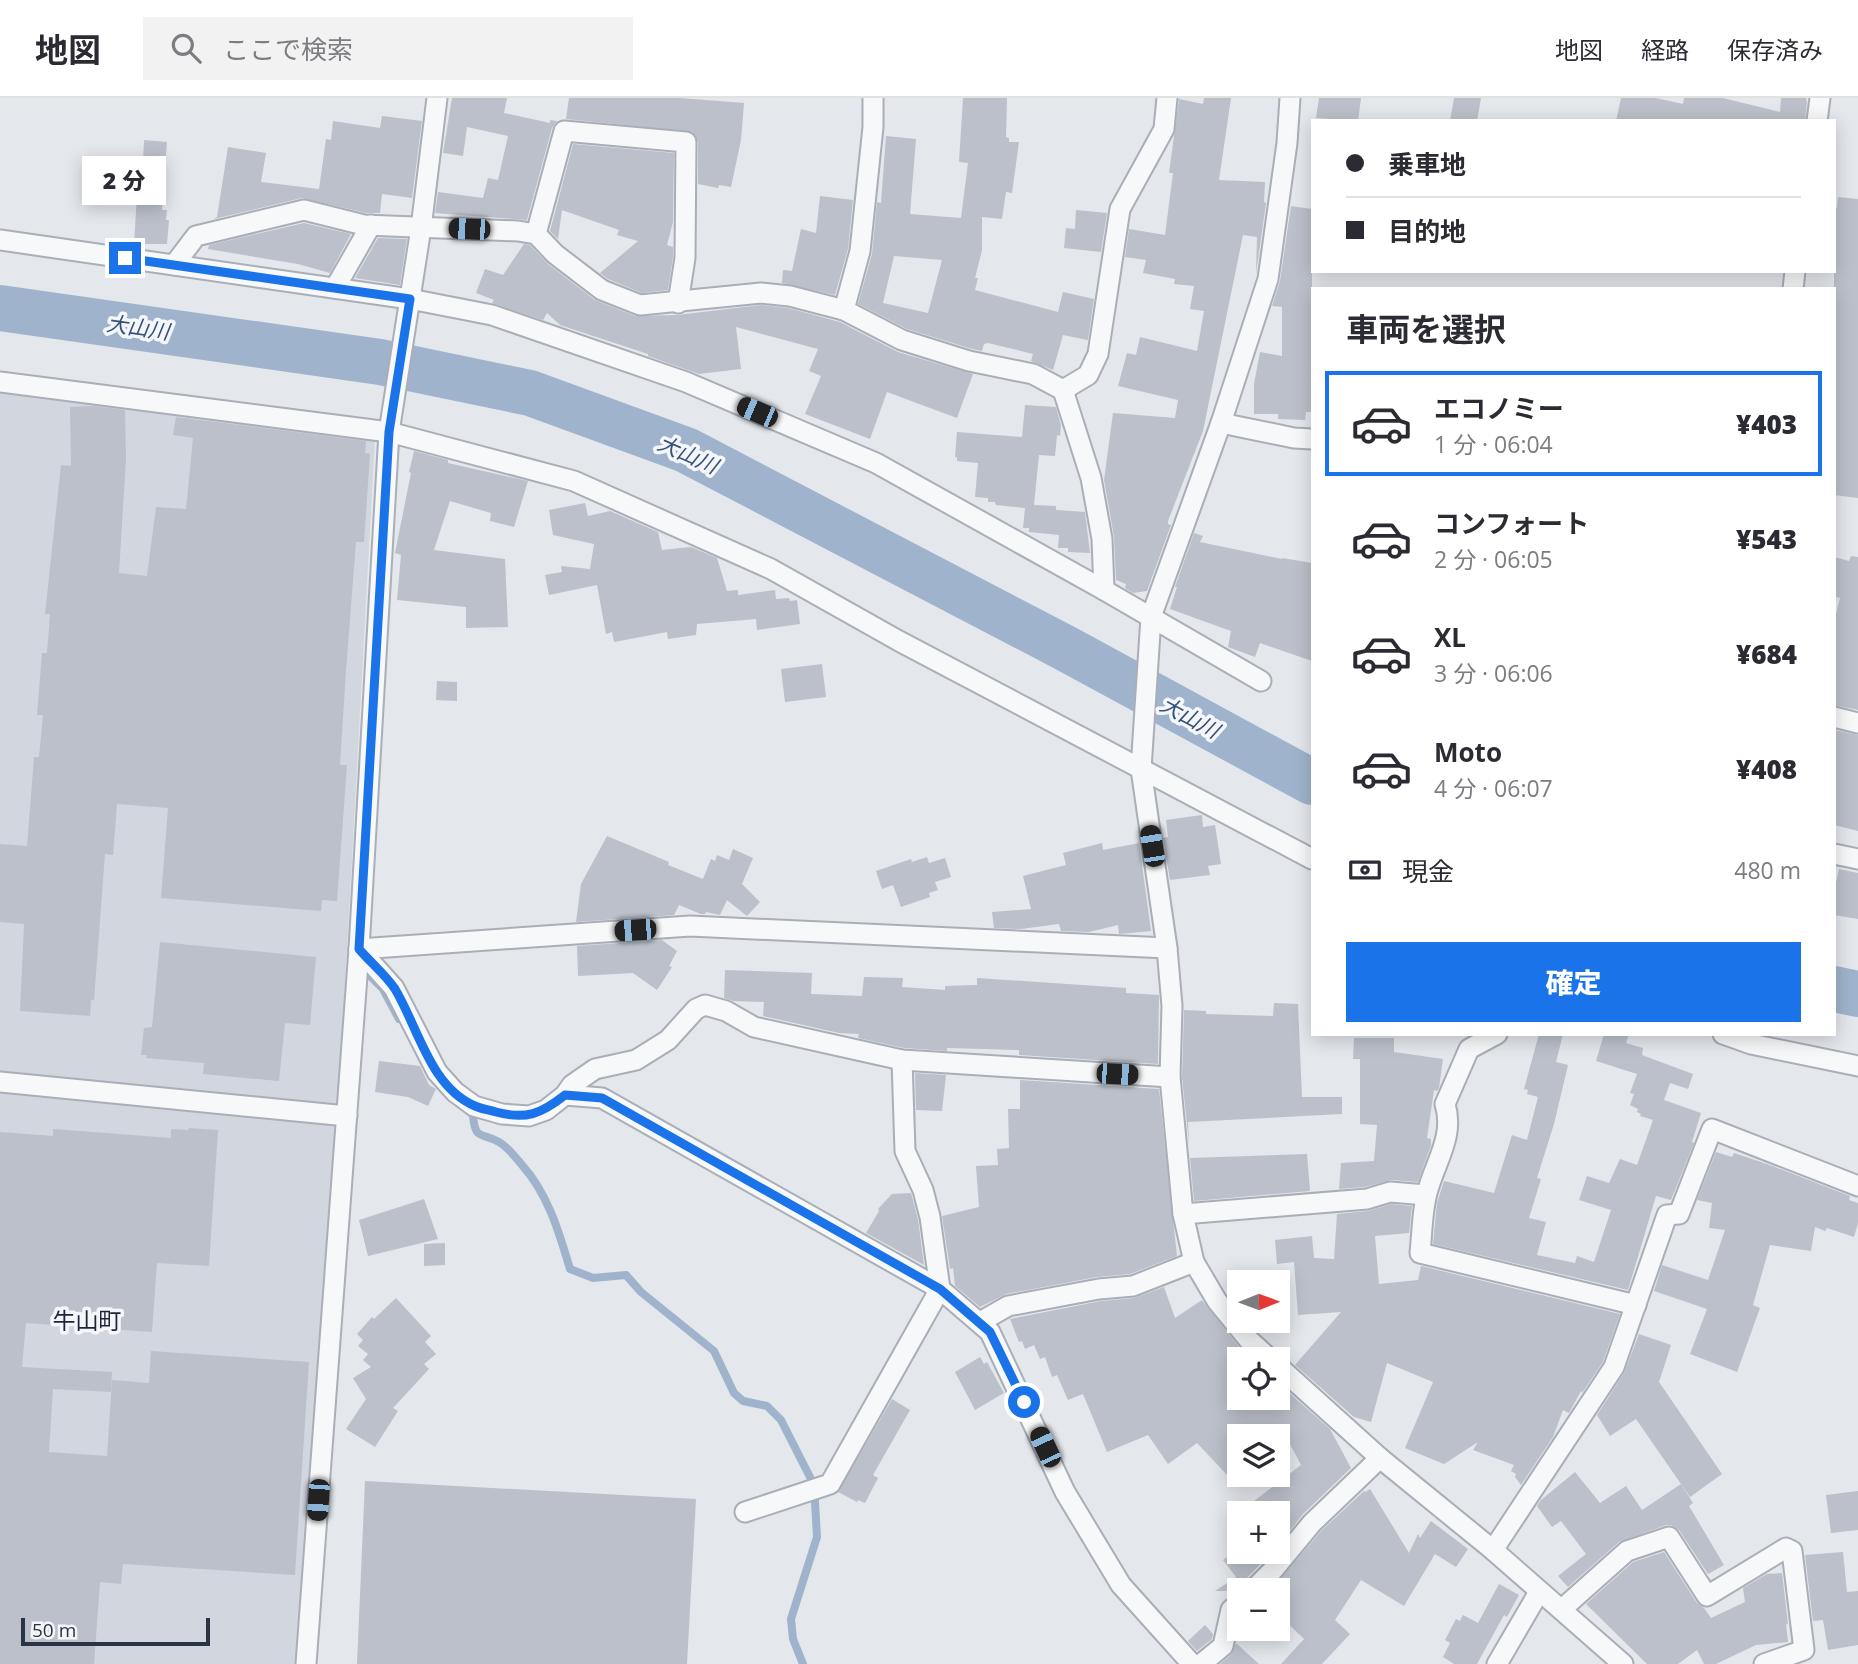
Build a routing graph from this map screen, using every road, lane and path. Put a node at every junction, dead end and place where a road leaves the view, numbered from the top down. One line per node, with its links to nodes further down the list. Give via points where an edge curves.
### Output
1 (437, 98): 8 (street)
2 (873, 98): 15 (street, via 860,251)
3 (1167, 98): 17 (street, via 1164,129 1120,209 1098,354 1088,376)
4 (1290, 98): 18 (street, via 1268,279)
5 (1820, 98): 6 (street)
6 (1817, 119)
7 (371, 225): 8 (street); 11 (street, via 304,210 196,236); 12 (street)
8 (421, 228): 9 (street); 14 (street)
9 (536, 234): 13 (street, via 603,290 640,305); 13 (street, via 564,131 686,142 685,258)
10 (0, 240): 11 (street)
11 (174, 265): 12 (street)
12 (335, 288): 14 (street)
13 (678, 303): 15 (street, via 761,293)
14 (409, 304): 19 (street); 21 (street, via 492,315 686,382 876,463)
15 (844, 310): 17 (street, via 901,341 1033,374)
16 (0, 382): 19 (street)
17 (1063, 390): 21 (street, via 1091,478 1102,539)
18 (1221, 423): 20 (street); 22 (street)
19 (389, 432): 26 (street, via 574,481 771,569); 31 (street)
20 (1311, 439)
21 (1104, 590): 22 (street)
22 (1151, 618): 23 (street); 26 (street)
23 (1261, 681)
24 (1836, 718): 25 (street)
25 (1858, 723)
26 (1141, 768): 28 (street); 30 (street)
27 (1836, 854): 29 (street)
28 (1311, 858)
29 (1858, 859)
30 (1167, 948): 31 (street, via 690,926); 36 (street, via 1172,1006)
31 (359, 949): 38 (street, via 394,988 437,1072 474,1106 529,1116); 39 (street)
32 (1493, 1036): 41 (street, via 1469,1049 1445,1104 1450,1118 1447,1138)
33 (1729, 1036): 35 (street)
34 (902, 1060): 36 (street); 38 (street, via 754,1027 726,1010 705,1005 668,1040 636,1060 596,1069); 44 (street, via 905,1150 923,1189)
35 (1858, 1066)
36 (1170, 1077): 42 (street)
37 (0, 1082): 39 (street)
38 (565, 1095): 44 (street, via 602,1098)
39 (347, 1116): 56 (street)
40 (1858, 1186): 45 (street, via 1712,1129 1679,1214 1667,1215)
41 (1426, 1195): 42 (street, via 1390,1192 1367,1199); 45 (street, via 1420,1253)
42 (1182, 1214): 43 (street)
43 (1194, 1262): 46 (street, via 1133,1286 1008,1306); 47 (street, via 1217,1301)
44 (940, 1289): 46 (street); 50 (street, via 830,1484)
45 (1636, 1305): 51 (street, via 1614,1367)
46 (980, 1322): 57 (street, via 1014,1379 1065,1492 1121,1585)
47 (1256, 1347)
48 (1290, 1377): 49 (street)
49 (1380, 1458): 51 (street); 52 (street, via 1312,1523)
50 (745, 1512)
51 (1493, 1550): 53 (street)
52 (1265, 1578)
53 (1539, 1592): 54 (street); 59 (street)
54 (1562, 1609): 60 (street); 61 (street, via 1627,1551 1669,1536 1707,1595 1786,1548 1792,1551 1804,1650)
55 (1227, 1628): 58 (street, via 1223,1646)
56 (306, 1664)
57 (1192, 1664)
58 (1201, 1664)
59 (1497, 1664)
60 (1623, 1664)
61 (1764, 1664)

